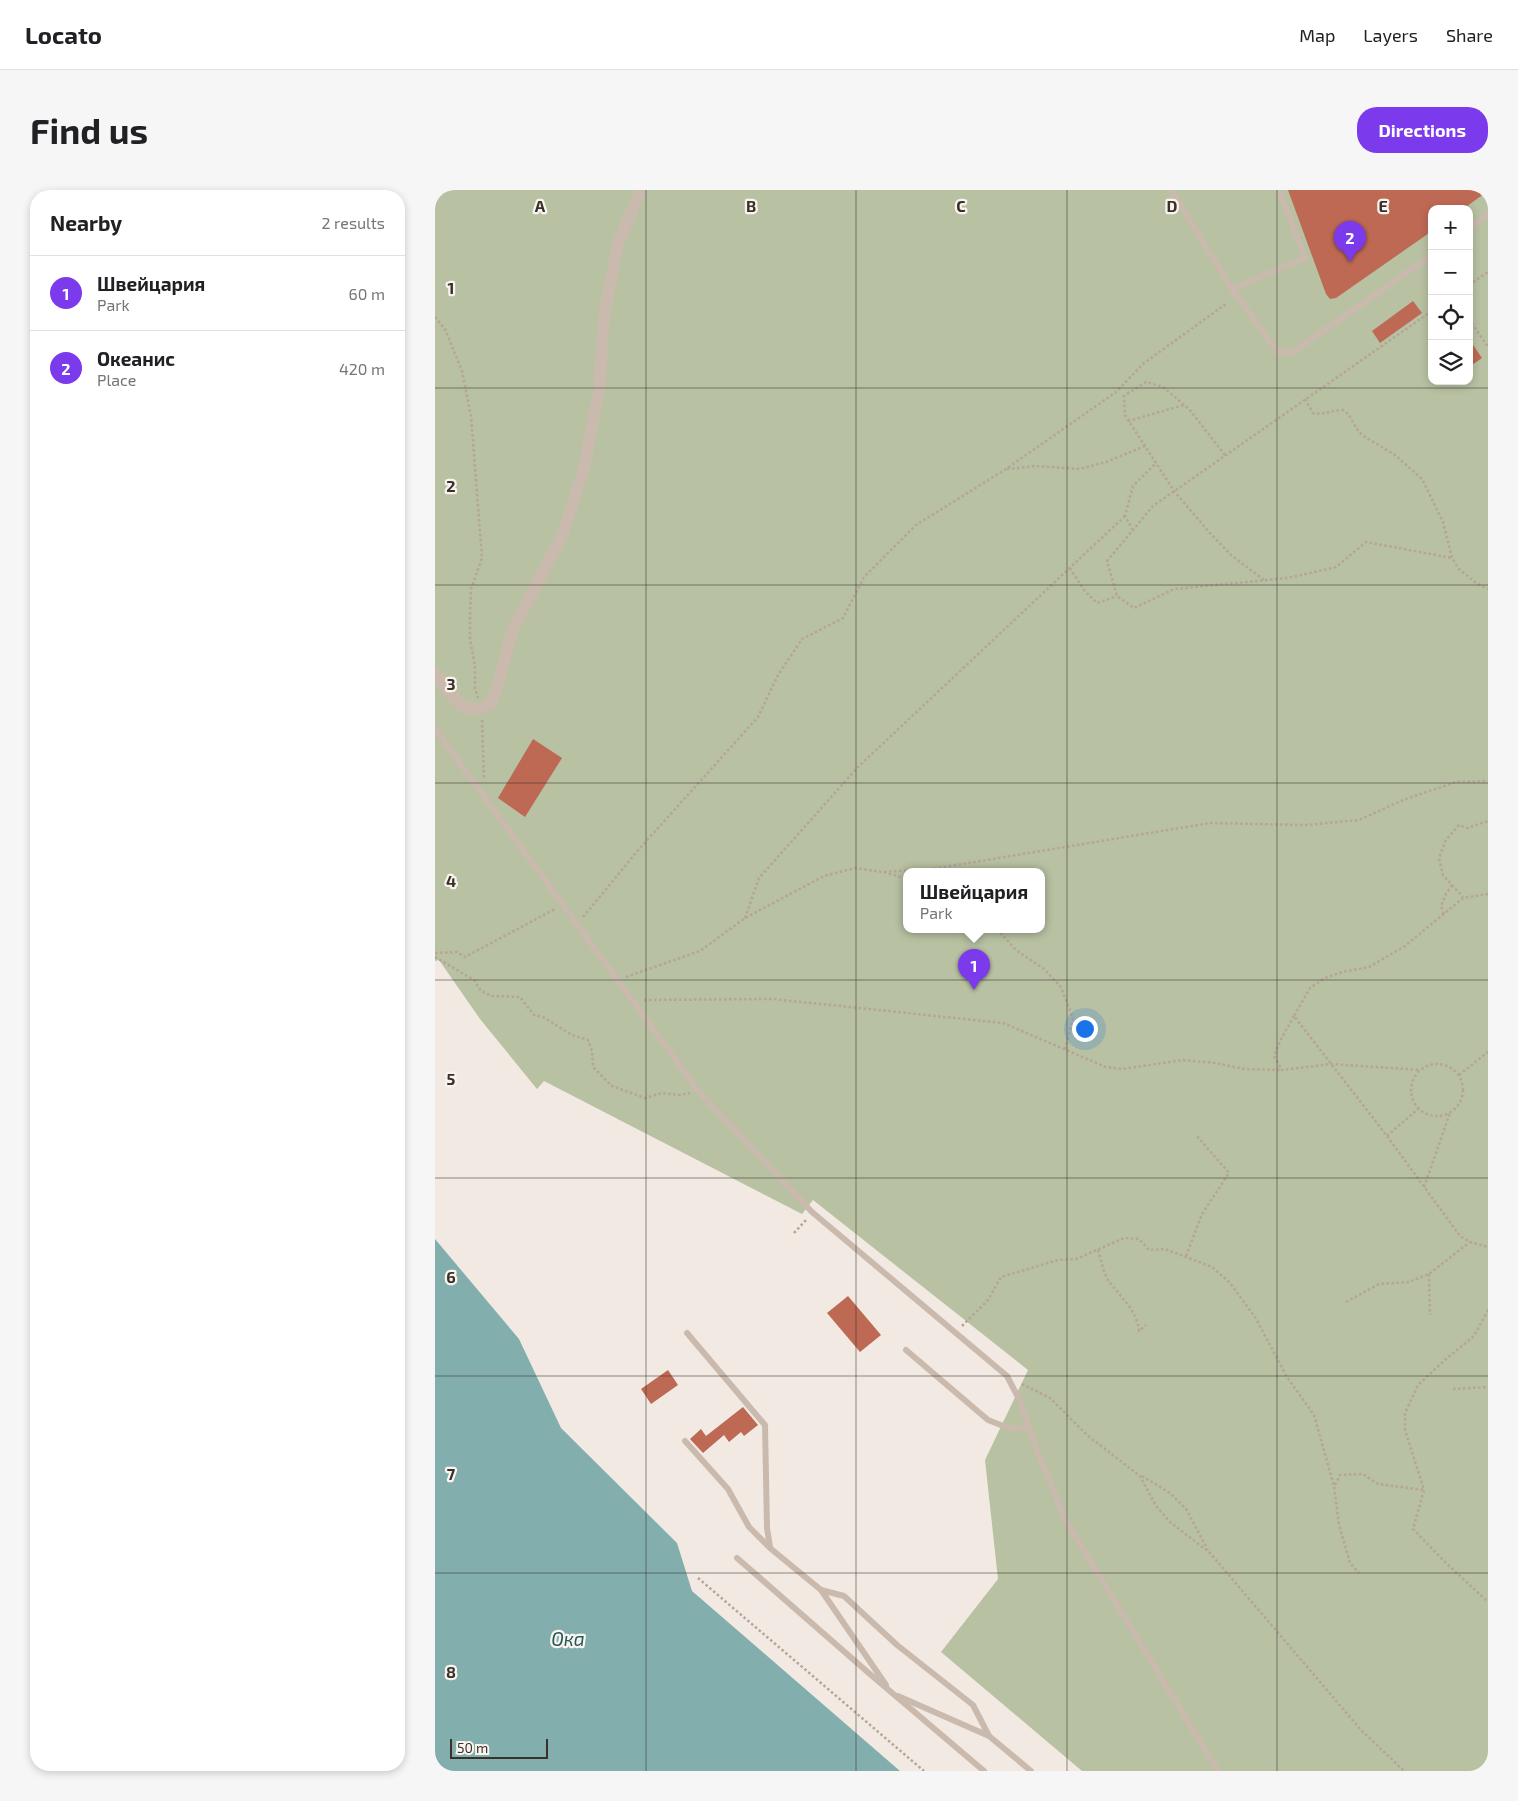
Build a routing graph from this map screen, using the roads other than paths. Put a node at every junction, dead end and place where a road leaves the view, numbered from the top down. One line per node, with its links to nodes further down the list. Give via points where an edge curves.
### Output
1 (641, 190): 8 (street, via 618,243 604,316 599,392 584,468 562,536 513,629 496,691 489,704 472,709 462,706)
2 (1171, 190): 7 (lane)
3 (1279, 190): 7 (lane, via 1305,258)
4 (1488, 215): 5 (lane)
5 (1473, 225)
6 (1428, 258): 7 (lane, via 1292,353 1277,351)
7 (1232, 289)
8 (435, 674)
9 (435, 729): 12 (lane, via 699,1092 812,1212 1007,1376)
10 (687, 1334): 14 (lane, via 765,1424)
11 (907, 1350): 12 (lane, via 988,1420 1011,1428)
12 (1029, 1427): 21 (lane, via 1067,1521)
13 (685, 1441): 14 (lane, via 727,1489 749,1527)
14 (770, 1548): 16 (lane)
15 (737, 1558): 17 (lane)
16 (821, 1590): 17 (lane); 18 (lane, via 844,1596 897,1645 973,1705)
17 (891, 1692): 18 (lane); 19 (lane)
18 (989, 1736): 20 (lane)
19 (983, 1771)
20 (1031, 1771)
21 (1218, 1771)

